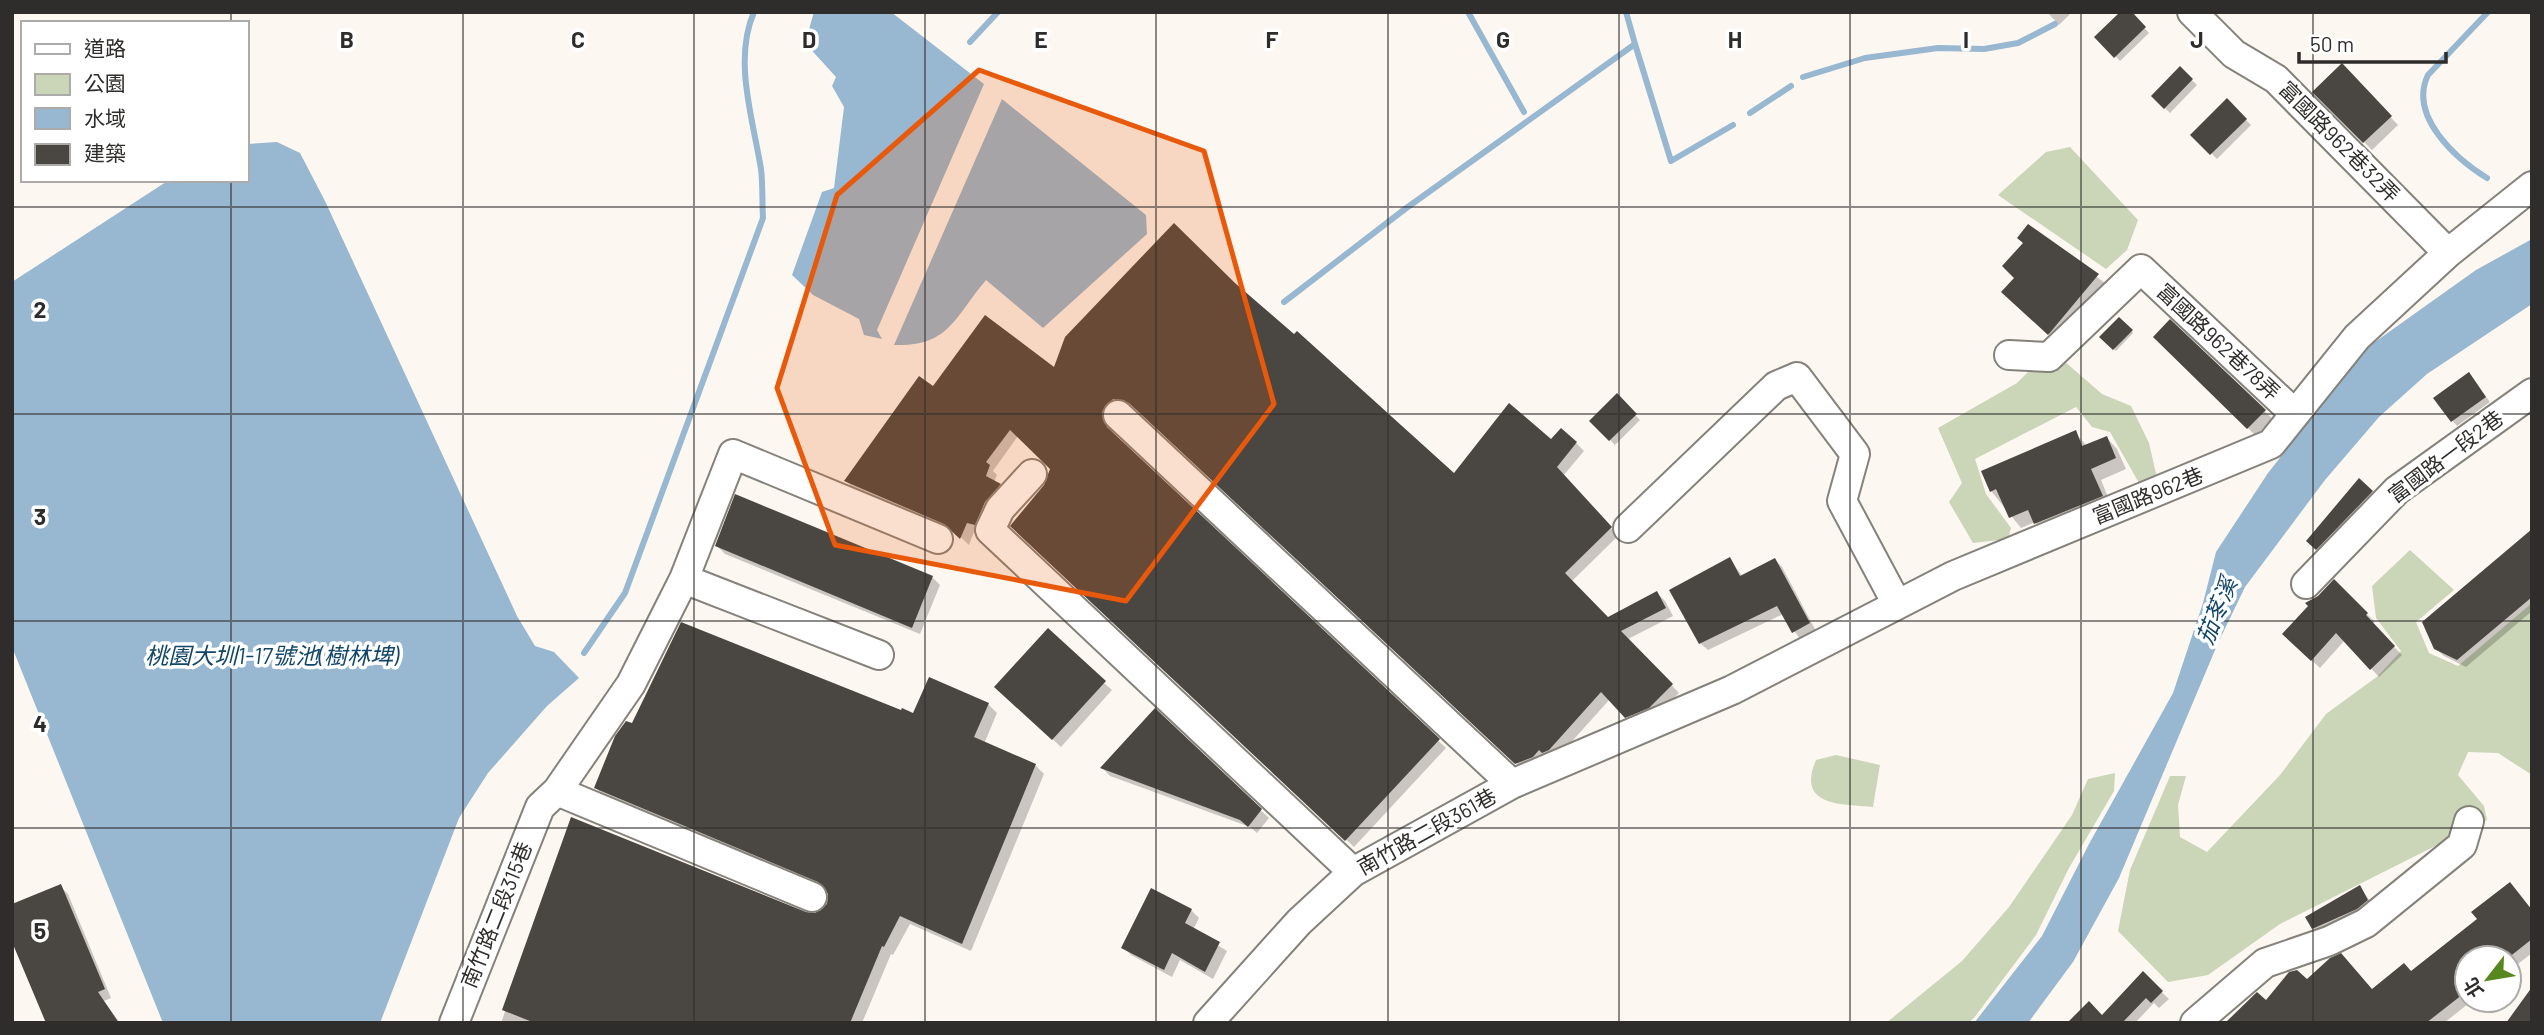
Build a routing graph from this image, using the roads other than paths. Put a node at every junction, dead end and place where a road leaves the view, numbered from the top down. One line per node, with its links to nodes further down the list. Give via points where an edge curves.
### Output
1 (2192, 12): 3 (lane, 富國路962巷32弄, via 2234,54 2276,79)
2 (2532, 186): 3 (lane, 富國路962巷)
3 (2448, 253): 6 (lane, 富國路962巷, via 2357,337)
4 (2009, 355): 6 (lane, 富國路962巷78弄, via 2049,357 2140,269)
5 (2532, 393): 12 (lane, 富國路一段2巷, via 2396,490)
6 (2294, 414): 13 (lane, 富國路962巷, via 2271,444 1953,576)
7 (1118, 415): 16 (lane)
8 (1032, 474): 19 (lane, via 1000,509 990,530)
9 (1628, 528): 13 (lane, via 1776,386 1797,377 1855,454 1842,501)
10 (938, 539): 11 (lane, 南竹路二段315巷, via 733,454)
11 (684, 579): 14 (lane); 17 (lane, 南竹路二段315巷, via 631,684)
12 (2306, 584)
13 (1897, 604): 15 (lane, 富國路962巷)
14 (879, 655)
15 (1693, 707): 16 (lane, 南竹路二段361巷)
16 (1512, 784): 19 (lane, 南竹路二段361巷)
17 (549, 799): 20 (lane); 21 (lane, 南竹路二段315巷)
18 (2469, 821): 23 (lane, via 2462,845 2366,923 2265,963)
19 (1353, 872): 22 (lane, 南竹路二段361巷, via 1299,922)
20 (812, 897)
21 (454, 1023)
22 (1208, 1023)
23 (2194, 1023)

